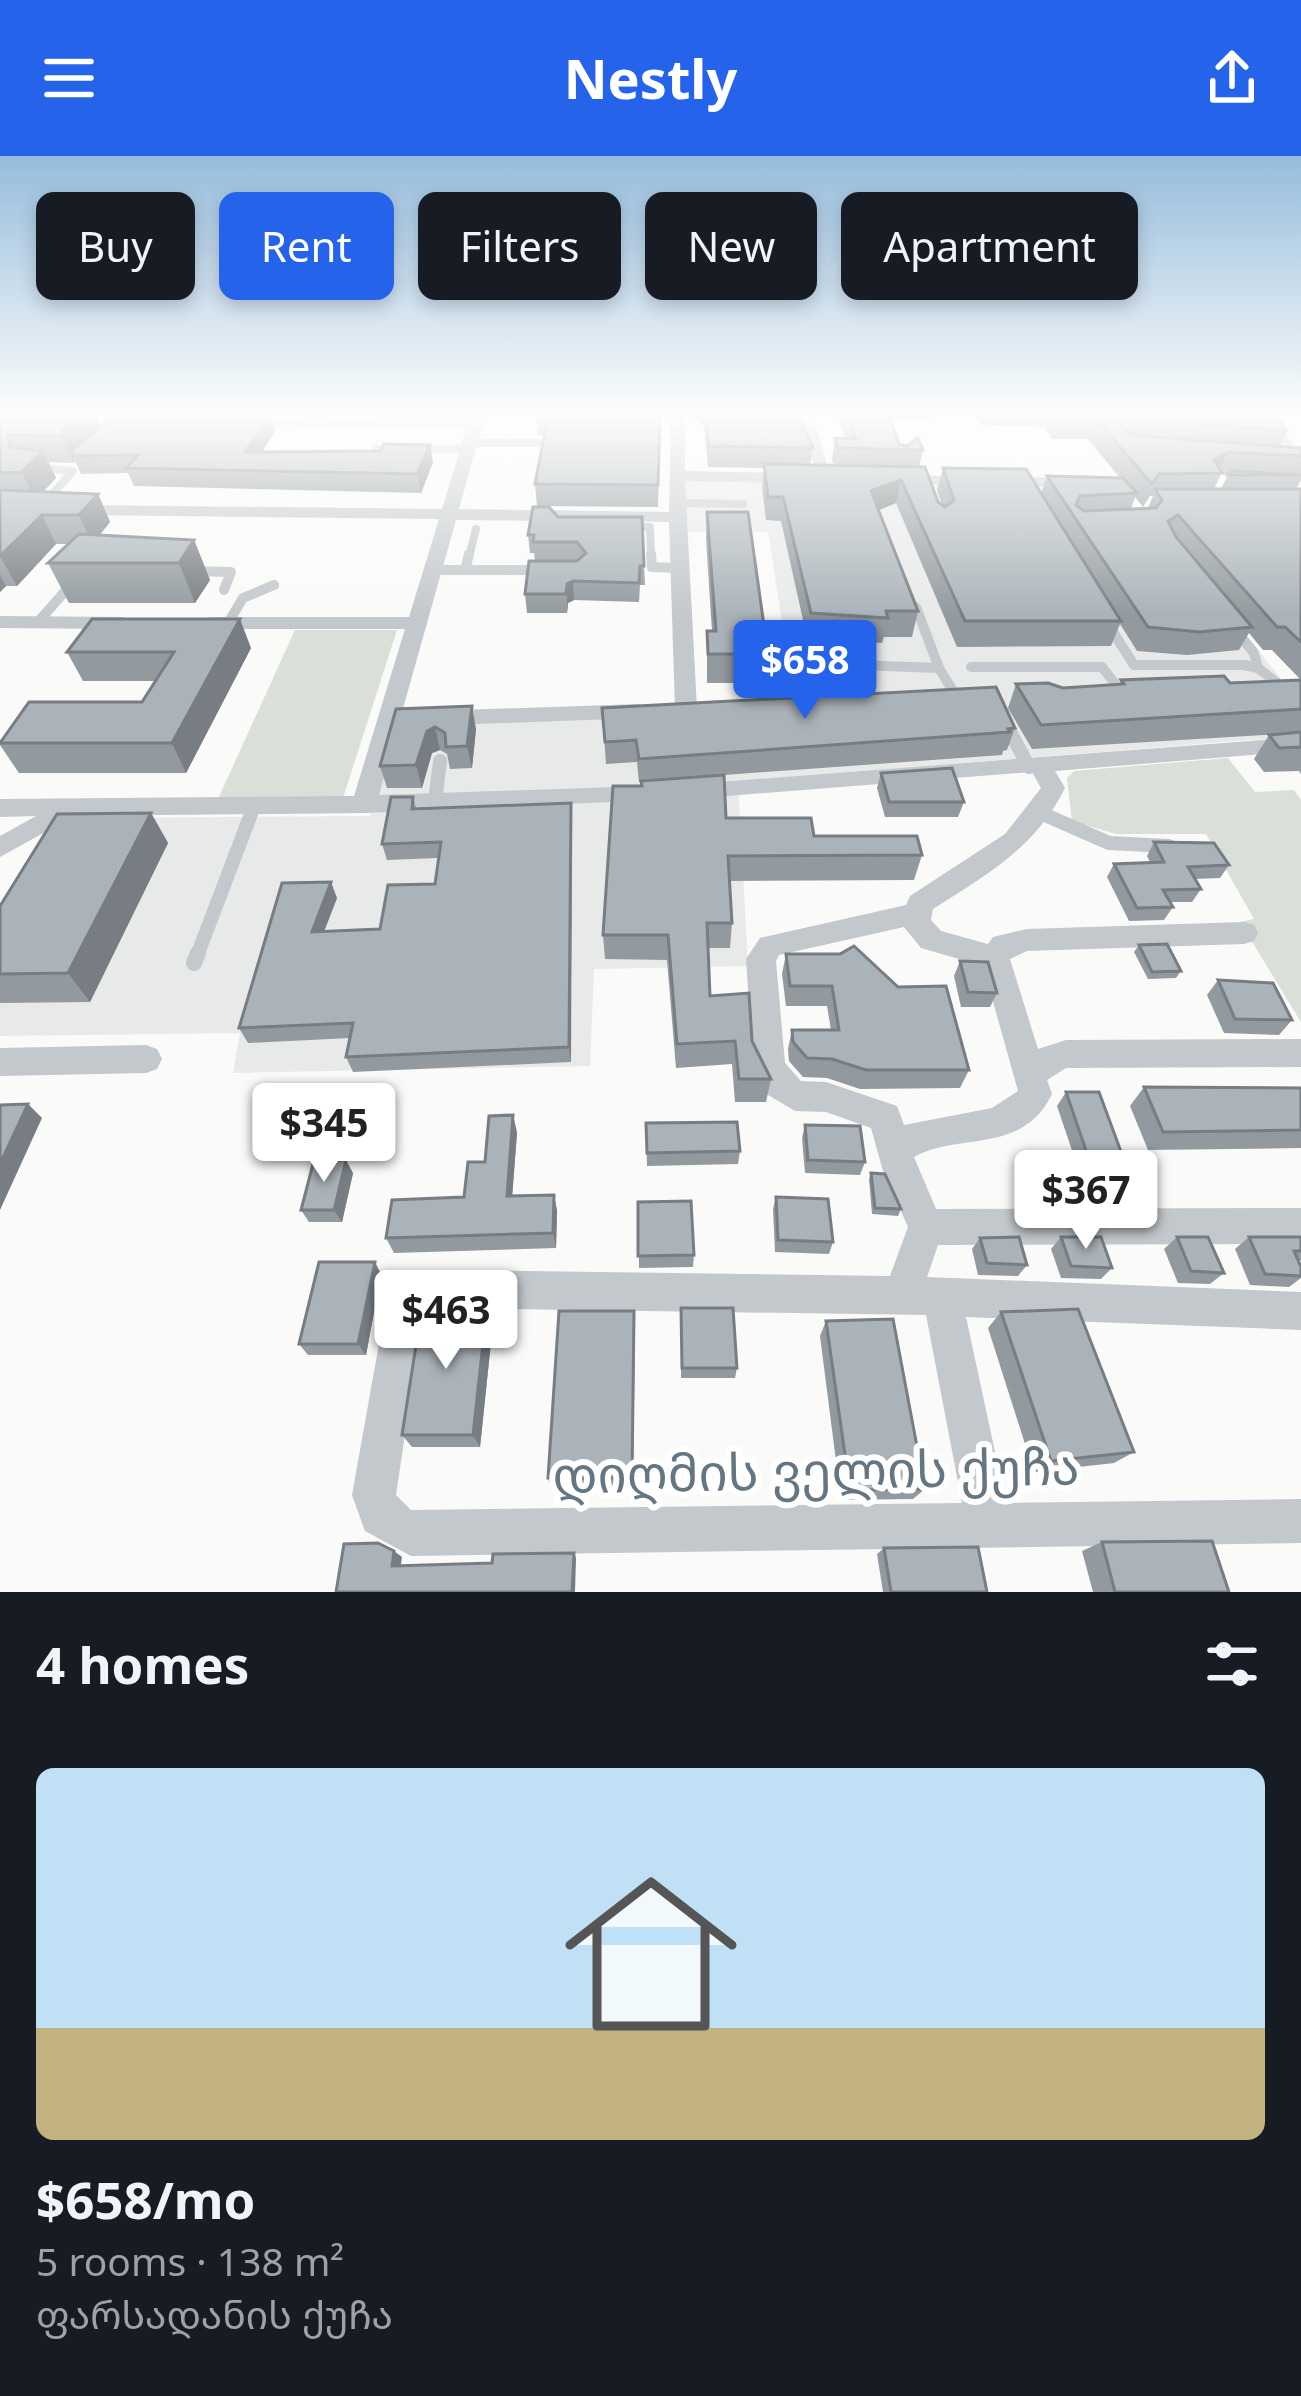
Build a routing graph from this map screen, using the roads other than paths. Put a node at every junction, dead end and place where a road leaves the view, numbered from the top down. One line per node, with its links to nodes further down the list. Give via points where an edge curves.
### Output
1 (62, 483): 10 (lane)
2 (457, 483): 12 (street)
3 (676, 483): 11 (street)
4 (924, 483): 7 (lane)
5 (1066, 483): 6 (street)
6 (1090, 484)
7 (932, 502)
8 (743, 504): 11 (lane)
9 (0, 509): 10 (street)
10 (38, 509): 12 (street)
11 (677, 510): 13 (street); 15 (street)
12 (448, 511): 13 (street); 17 (street)
13 (557, 514): 15 (lane, via 559,527 650,527 652,567)
14 (476, 529): 18 (lane)
15 (679, 568): 39 (street, via 697,709)
16 (84, 570): 27 (lane)
17 (431, 570): 18 (lane); 31 (street)
18 (465, 570): 19 (lane)
19 (555, 570)
20 (167, 571): 22 (lane, via 231,572)
21 (274, 585): 30 (lane, via 243,598)
22 (224, 590)
23 (916, 607): 34 (lane)
24 (1099, 610): 35 (lane, via 1134,664)
25 (1225, 617): 35 (lane)
26 (0, 622): 27 (street)
27 (38, 622): 28 (street)
28 (157, 623)
29 (181, 623): 30 (street)
30 (228, 623): 31 (street)
31 (415, 623): 39 (street)
32 (828, 664): 34 (lane)
33 (970, 667): 36 (lane, via 1102,667)
34 (939, 668): 42 (lane)
35 (1258, 668): 37 (lane)
36 (1119, 689): 37 (street); 38 (street)
37 (1291, 689)
38 (1072, 691)
39 (386, 720): 44 (street)
40 (1301, 744): 42 (street)
41 (440, 761): 43 (lane)
42 (1034, 766): 43 (street); 48 (street, via 1053,788)
43 (435, 802): 44 (street)
44 (364, 804): 45 (street)
45 (254, 806): 47 (street); 54 (lane)
46 (0, 808): 47 (street)
47 (69, 809): 50 (street)
48 (1042, 814): 49 (lane, via 1108,844); 51 (street, via 1017,842 920,903)
49 (1177, 846)
50 (0, 848)
51 (918, 913): 53 (street, via 931,940); 59 (street, via 770,946 761,959 769,1064 780,1085 795,1096 826,1097 885,1117)
52 (1244, 933): 53 (street, via 1027,940 1003,945)
53 (995, 958): 58 (street)
54 (194, 963)
55 (1301, 1053): 58 (street, via 1066,1054)
56 (146, 1059): 57 (street)
57 (0, 1062)
58 (1033, 1073): 59 (street, via 1035,1094 1010,1118 908,1139)
59 (898, 1150): 61 (street)
60 (1301, 1226): 61 (street)
61 (926, 1227): 62 (street)
62 (922, 1296): 63 (street); 65 (street); 65 (street, დიღმის ველის ქუჩა, via 422,1294 404,1310 376,1512 411,1533)
63 (1301, 1311)
64 (1301, 1521): 65 (street, დიღმის ველის ქუჩა)
65 (989, 1527)

